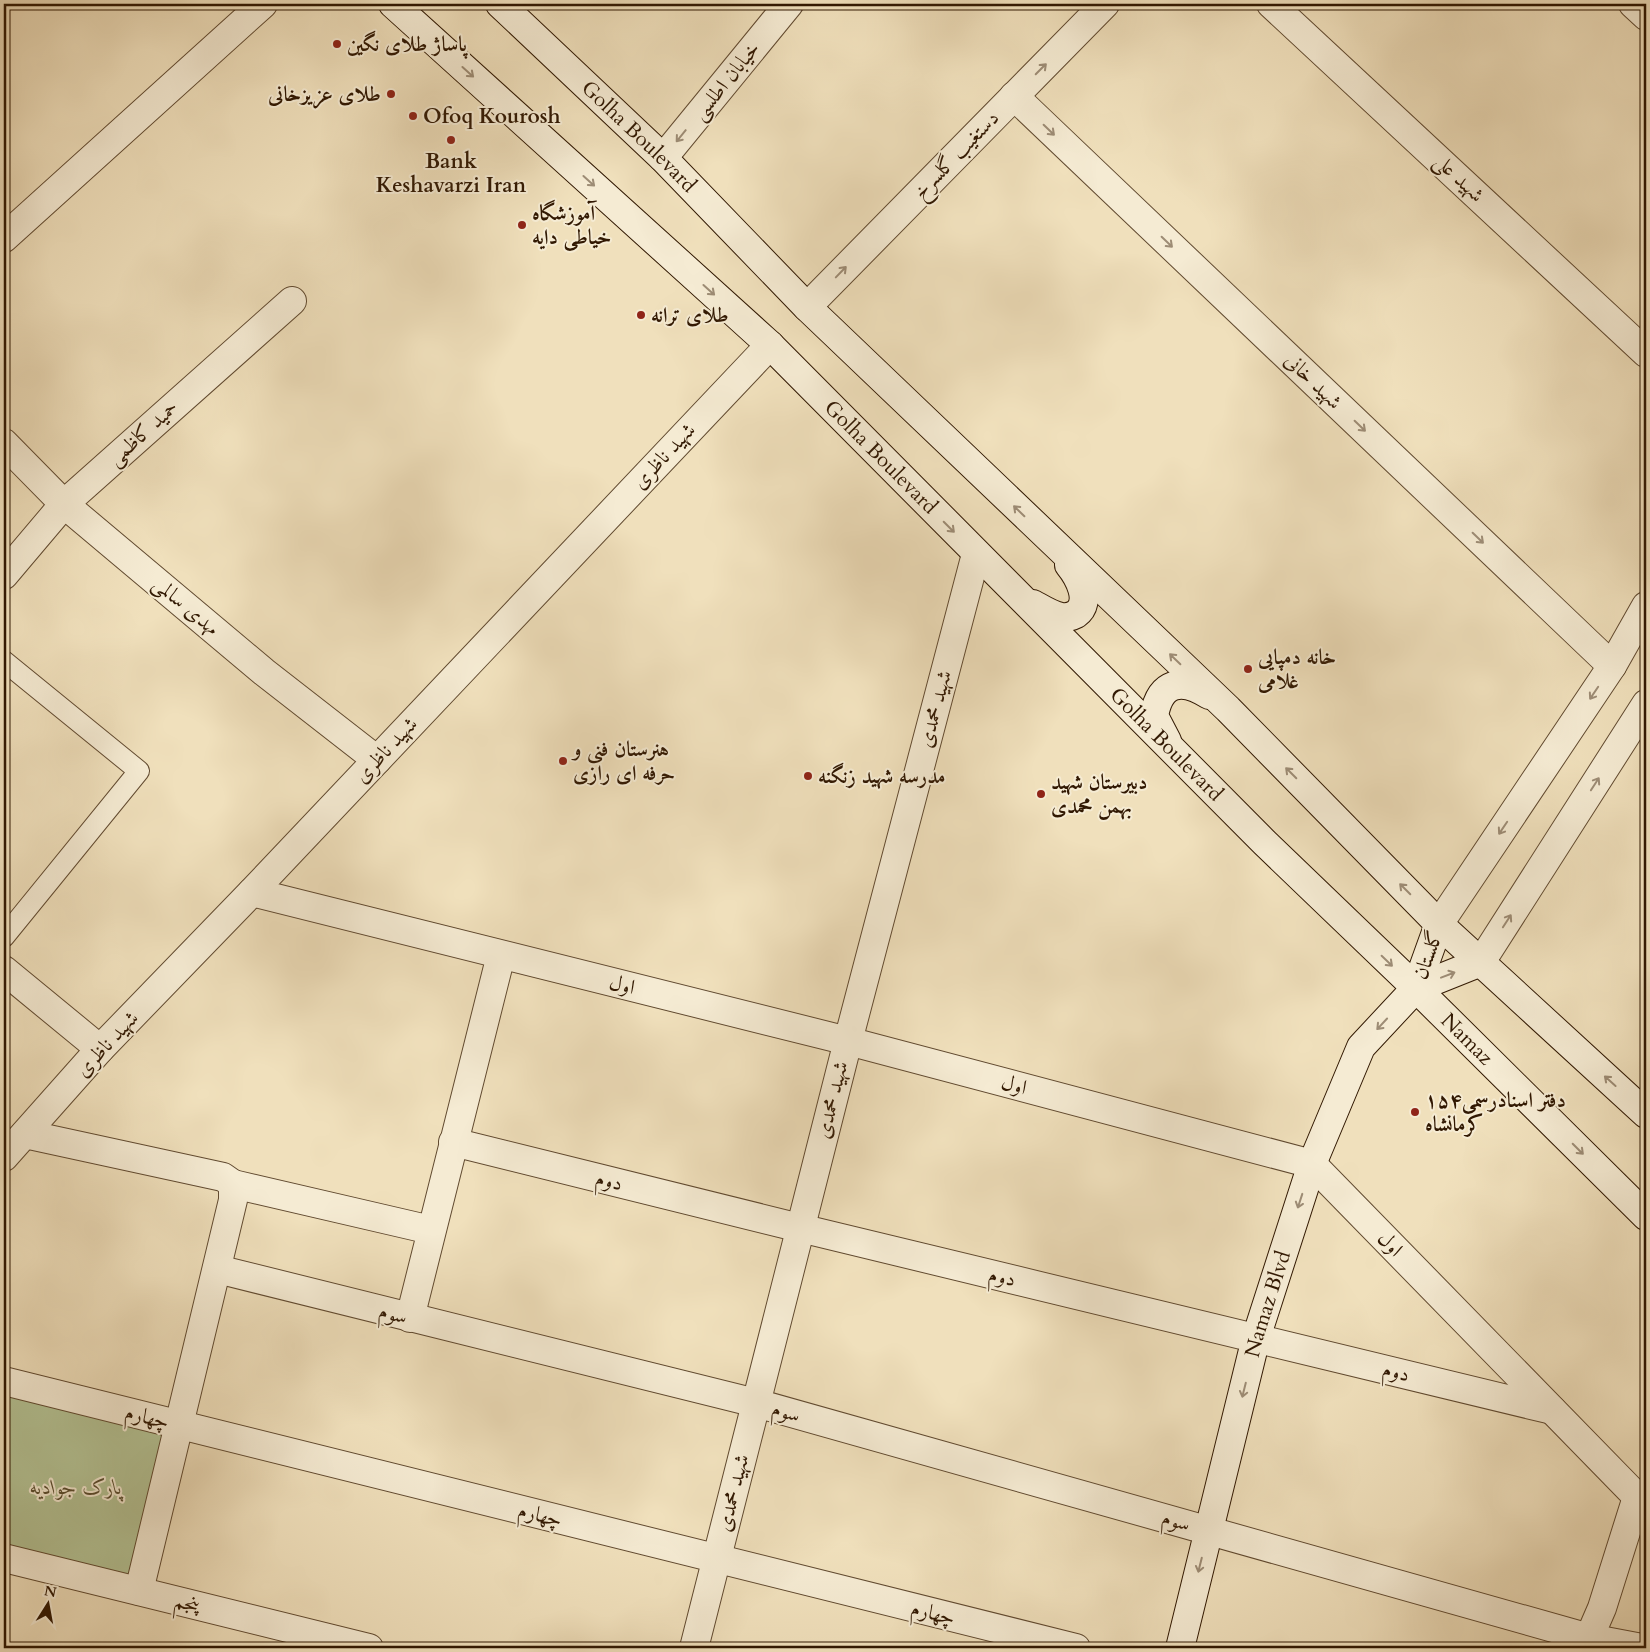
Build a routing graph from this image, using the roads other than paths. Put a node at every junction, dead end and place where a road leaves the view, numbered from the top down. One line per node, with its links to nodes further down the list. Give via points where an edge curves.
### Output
1 (263, 4): 11 (street)
2 (393, 4): 14 (street, Golha Boulevard, one-way to 14)
3 (500, 4): 10 (street, Golha Boulevard)
4 (789, 4): 10 (street, خیابان اطلسی, one-way to 10)
5 (1271, 4): 15 (street, شهید علی)
6 (1633, 4): 8 (street)
7 (1093, 7): 9 (street, دستغیب گلسرخ, one-way to 7)
8 (1646, 16)
9 (1014, 96): 13 (street, دستغیب گلسرخ, one-way to 9); 24 (street, شهید خانی, one-way to 24)
10 (663, 158): 13 (street, Golha Boulevard)
11 (4, 238)
12 (292, 301): 17 (street, حمید کاظمی)
13 (807, 307): 18 (street, Golha Boulevard, one-way to 13)
14 (770, 345): 19 (street, Golha Boulevard, one-way to 19); 28 (street, شهید ناظری)
15 (1646, 353)
16 (4, 443): 17 (street, مهدی سالمی)
17 (64, 504): 20 (street, حمید کاظمی); 28 (street, مهدی سالمی, via 264,672)
18 (1048, 539): 21 (street, via 1079,581 1083,592 1080,610 1063,618 1036,606); 26 (street, Golha Boulevard, one-way to 18)
19 (976, 554): 21 (street, Golha Boulevard); 37 (street, شهید محمدی)
20 (4, 574)
21 (1011, 589): 27 (street, Golha Boulevard)
22 (1646, 606): 24 (street, گلستان)
23 (4, 661): 32 (lane, via 139,771)
24 (1612, 666): 30 (street, گلستان, one-way to 30)
25 (1646, 704): 34 (street, one-way to 25)
26 (1228, 709): 27 (street, via 1187,684 1174,686 1159,697 1154,716 1159,729); 30 (street, Golha Boulevard, one-way to 26)
27 (1180, 758): 31 (street, Golha Boulevard)
28 (376, 760): 29 (street, شهید ناظری)
29 (252, 892): 33 (street, اول); 38 (street, شهید ناظری)
30 (1439, 924): 34 (street); 36 (street, گلستان)
31 (1352, 927): 36 (street, Namaz, one-way to 36)
32 (4, 937)
33 (501, 955): 37 (street, اول); 41 (street)
34 (1481, 962): 36 (street, گلستان, one-way to 34); 39 (street, one-way to 34)
35 (4, 970): 38 (street)
36 (1416, 988): 43 (street, Namaz Blvd, one-way to 43, via 1361,1047); 45 (street, Namaz, one-way to 45)
37 (848, 1041): 43 (street, اول); 46 (street, شهید محمدی)
38 (100, 1049): 40 (street, شهید ناظری)
39 (1646, 1114)
40 (26, 1134): 42 (street, شهید ناظری); 44 (street, via 223,1177)
41 (453, 1142): 46 (street, دوم); 47 (street)
42 (4, 1157)
43 (1312, 1164): 50 (street, Namaz Blvd, one-way to 50); 53 (street, اول)
44 (233, 1184): 47 (street); 48 (street, via 234,1200)
45 (1646, 1216)
46 (800, 1228): 50 (street, دوم); 52 (street, شهید محمدی)
47 (431, 1230): 49 (street)
48 (217, 1269): 49 (street, سوم); 54 (street)
49 (410, 1318): 52 (street, سوم)
50 (1256, 1338): 53 (street, دوم); 56 (street, Namaz Blvd, one-way to 56)
51 (4, 1381): 54 (street, چهارم)
52 (756, 1403): 56 (street, سوم); 58 (street, شهید محمدی)
53 (1552, 1410): 55 (street, اول)
54 (180, 1425): 58 (street, چهارم); 59 (street)
55 (1642, 1502): 60 (street)
56 (1209, 1531): 60 (street, سوم); 64 (street, Namaz Blvd, one-way to 64)
57 (4, 1558): 59 (street, پنجم)
58 (717, 1559): 62 (street, شهید محمدی); 63 (street, چهارم)
59 (139, 1591): 61 (street, پنجم)
60 (1587, 1643): 65 (street, سوم)
61 (369, 1648)
62 (694, 1648)
63 (1076, 1648)
64 (1180, 1648)
65 (1642, 1648)

